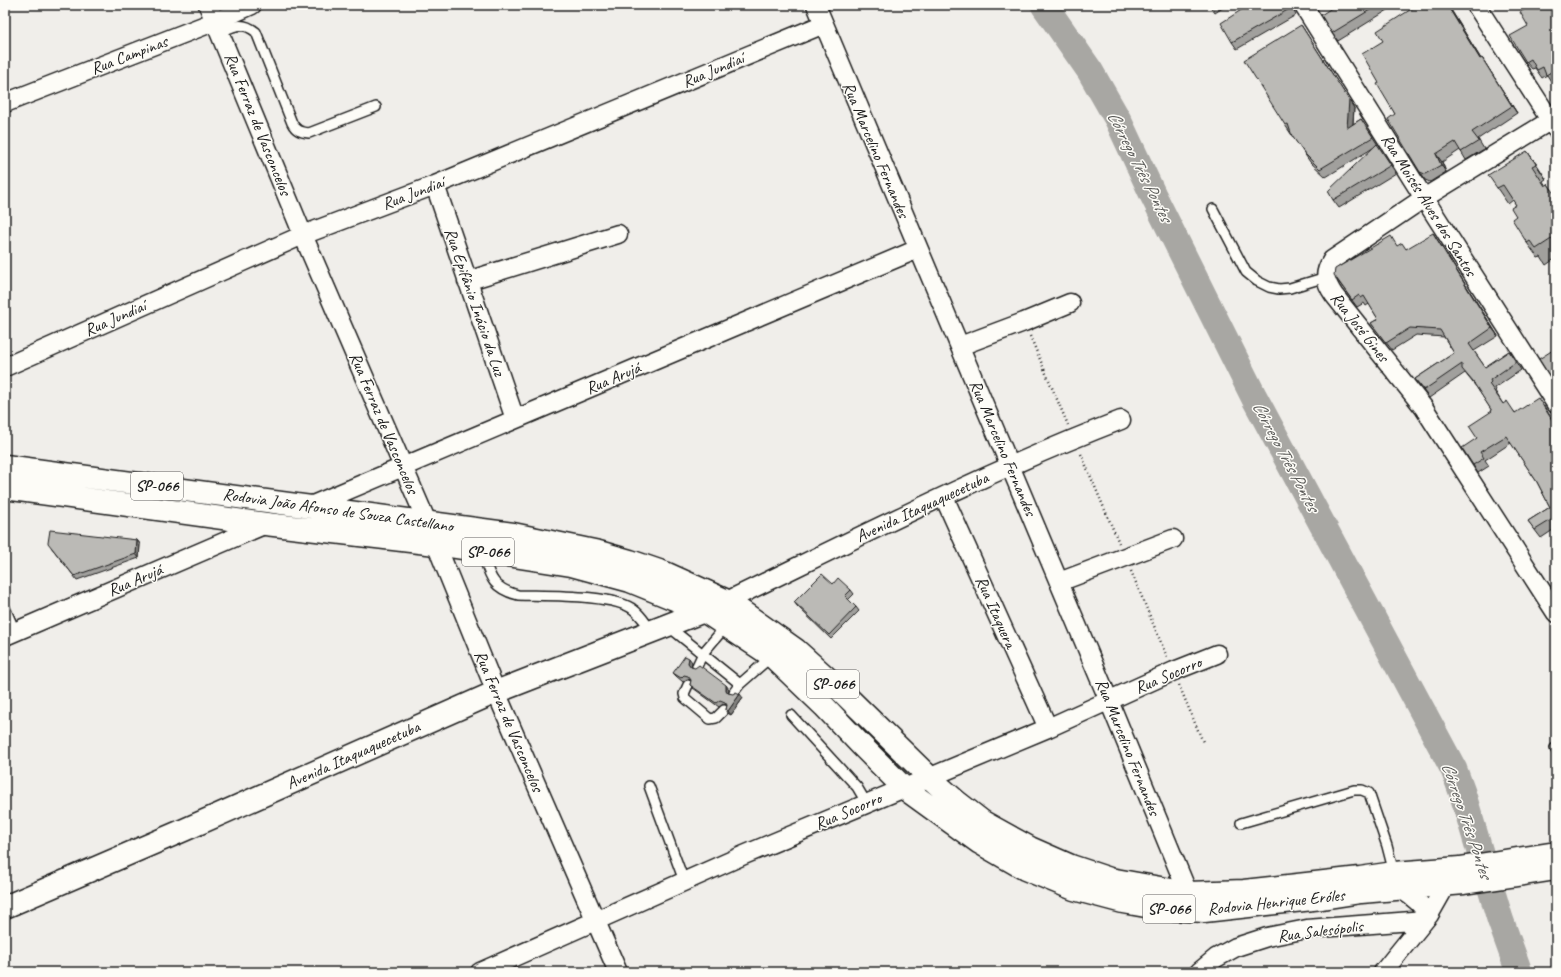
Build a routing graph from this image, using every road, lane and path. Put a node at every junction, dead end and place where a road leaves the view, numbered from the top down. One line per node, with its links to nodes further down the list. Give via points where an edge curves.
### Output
1 (208, 5): 7 (street, Rua Ferraz de Vasconcelos)
2 (252, 5): 7 (street, Rua Campinas)
3 (816, 5): 6 (street, Rua Marcelino Fernandes)
4 (1303, 5): 12 (street, Rua Moisés Alves dos Santos)
5 (1476, 5): 10 (street)
6 (824, 24): 11 (street, Rua Jundiaí); 16 (street, Rua Marcelino Fernandes)
7 (218, 27): 8 (street, Rua Campinas); 9 (lane, via 248,26 256,32 292,123 301,132 309,134); 15 (street, Rua Ferraz de Vasconcelos)
8 (5, 103)
9 (376, 107)
10 (1554, 122): 12 (street, Rua José Gines)
11 (434, 186): 15 (street, Rua Jundiaí); 18 (street, Rua Epifânio Inácio da Luz)
12 (1424, 198): 17 (street, Rua José Gines, via 1332,260 1327,268); 23 (street, Rua Moisés Alves dos Santos)
13 (1213, 209): 17 (lane, via 1246,272 1257,282 1279,289)
14 (618, 234): 18 (street)
15 (303, 236): 22 (street, Rua Jundiaí); 29 (street, Rua Ferraz de Vasconcelos)
16 (918, 249): 21 (street, Rua Marcelino Fernandes); 24 (street, Rua Arujá)
17 (1326, 277): 43 (street, Rua José Gines, via 1328,287 1424,408)
18 (468, 281): 24 (street, Rua Epifânio Inácio da Luz)
19 (1070, 303): 20 (street)
20 (1024, 322): 21 (street); 26 (path)
21 (960, 346): 28 (street, Rua Marcelino Fernandes)
22 (5, 367)
23 (1556, 404)
24 (515, 419): 29 (street, Rua Arujá)
25 (1121, 420): 26 (street, Avenida Itaquaquecetuba)
26 (1074, 438): 28 (street, Avenida Itaquaquecetuba); 38 (path)
27 (5, 466): 32 (main road, Rodovia João Afonso de Souza Castellano / SP-066)
28 (1010, 466): 31 (street, Avenida Itaquaquecetuba); 39 (street, Rua Marcelino Fernandes)
29 (403, 467): 32 (street, Rua Arujá); 33 (street, Rua Ferraz de Vasconcelos)
30 (5, 488): 34 (main road, Rodovia João Afonso de Souza Castellano / SP-066)
31 (944, 496): 40 (street, Avenida Itaquaquecetuba); 59 (street, Rua Itaquera)
32 (308, 507): 33 (main road, Rodovia João Afonso de Souza Castellano / SP-066)
33 (427, 522): 36 (street, Rua Ferraz de Vasconcelos); 40 (main road, Rodovia João Afonso de Souza Castellano / SP-066, via 513,534 600,552 665,574)
34 (266, 524): 36 (main road, Rodovia João Afonso de Souza Castellano / SP-066); 46 (street, Rua Arujá)
35 (1173, 539): 38 (street)
36 (436, 544): 37 (main road, Rodovia João Afonso de Souza Castellano / SP-066); 54 (street, Rua Ferraz de Vasconcelos)
37 (482, 551): 42 (main road, Rodovia João Afonso de Souza Castellano / SP-066, via 571,565 630,581); 45 (lane, via 490,576 505,591 518,594 600,598 618,602 634,609)
38 (1126, 558): 39 (street); 51 (path)
39 (1059, 582): 56 (street, Rua Marcelino Fernandes)
40 (727, 601): 61 (main road, Rodovia João Afonso de Souza Castellano / SP-066, via 796,650)
41 (5, 608): 46 (lane)
42 (704, 611): 44 (main road, Rodovia João Afonso de Souza Castellano / SP-066); 45 (main road, Avenida Itaquaquecetuba)
43 (1556, 613)
44 (726, 626): 47 (lane); 49 (main road, Rodovia João Afonso de Souza Castellano / SP-066)
45 (659, 628): 47 (lane); 54 (main road, Avenida Itaquaquecetuba)
46 (10, 633)
47 (704, 653): 50 (lane); 52 (lane)
48 (1217, 654): 51 (street, Rua Socorro)
49 (772, 656): 52 (lane); 63 (main road, Rodovia João Afonso de Souza Castellano / SP-066)
50 (697, 666)
51 (1174, 672): 56 (street, Rua Socorro); 60 (path)
52 (740, 684): 55 (lane)
53 (688, 685): 57 (lane, via 685,698 710,719 716,718)
54 (496, 692): 73 (main road, Avenida Itaquaquecetuba); 75 (street, Rua Ferraz de Vasconcelos)
55 (734, 692)
56 (1109, 701): 59 (street, Rua Socorro); 72 (street, Rua Marcelino Fernandes)
57 (724, 710)
58 (791, 715): 64 (lane, via 857,787)
59 (1048, 728): 61 (street, Rua Socorro)
60 (1203, 742)
61 (930, 778): 63 (street, Rua Socorro); 72 (main road, Rodovia Henrique Eróles / SP-066, via 983,822 1030,848 1110,879)
62 (649, 786): 70 (lane)
63 (904, 788): 64 (street, Rua Socorro); 71 (main road, Rodovia Henrique Eróles / SP-066, via 980,843 1025,869 1074,889 1123,902 1157,908 1204,911 1322,898 1360,892)
64 (867, 804): 70 (street, Rua Socorro)
65 (1241, 823): 71 (lane, via 1354,790 1362,790 1369,793)
66 (1556, 853): 68 (main road)
67 (1556, 869): 68 (main road)
68 (1501, 870): 69 (main road, Rodovia Henrique Eróles / SP-066)
69 (1457, 879): 71 (main road, Rodovia Henrique Eróles / SP-066); 74 (street)
70 (684, 881): 75 (street, Rua Socorro)
71 (1398, 881): 72 (main road, Rodovia Henrique Eróles / SP-066, via 1360,878 1244,891); 74 (street, via 1423,906)
72 (1188, 893)
73 (5, 907)
74 (1427, 918): 76 (street); 79 (street, Rua Salesópolis, via 1306,929 1267,937 1236,947 1216,958)
75 (596, 921): 77 (street, Rua Socorro); 78 (street, Rua Ferraz de Vasconcelos)
76 (1395, 964): 80 (street)
77 (480, 972)
78 (618, 972)
79 (1199, 972)
80 (1383, 972)

